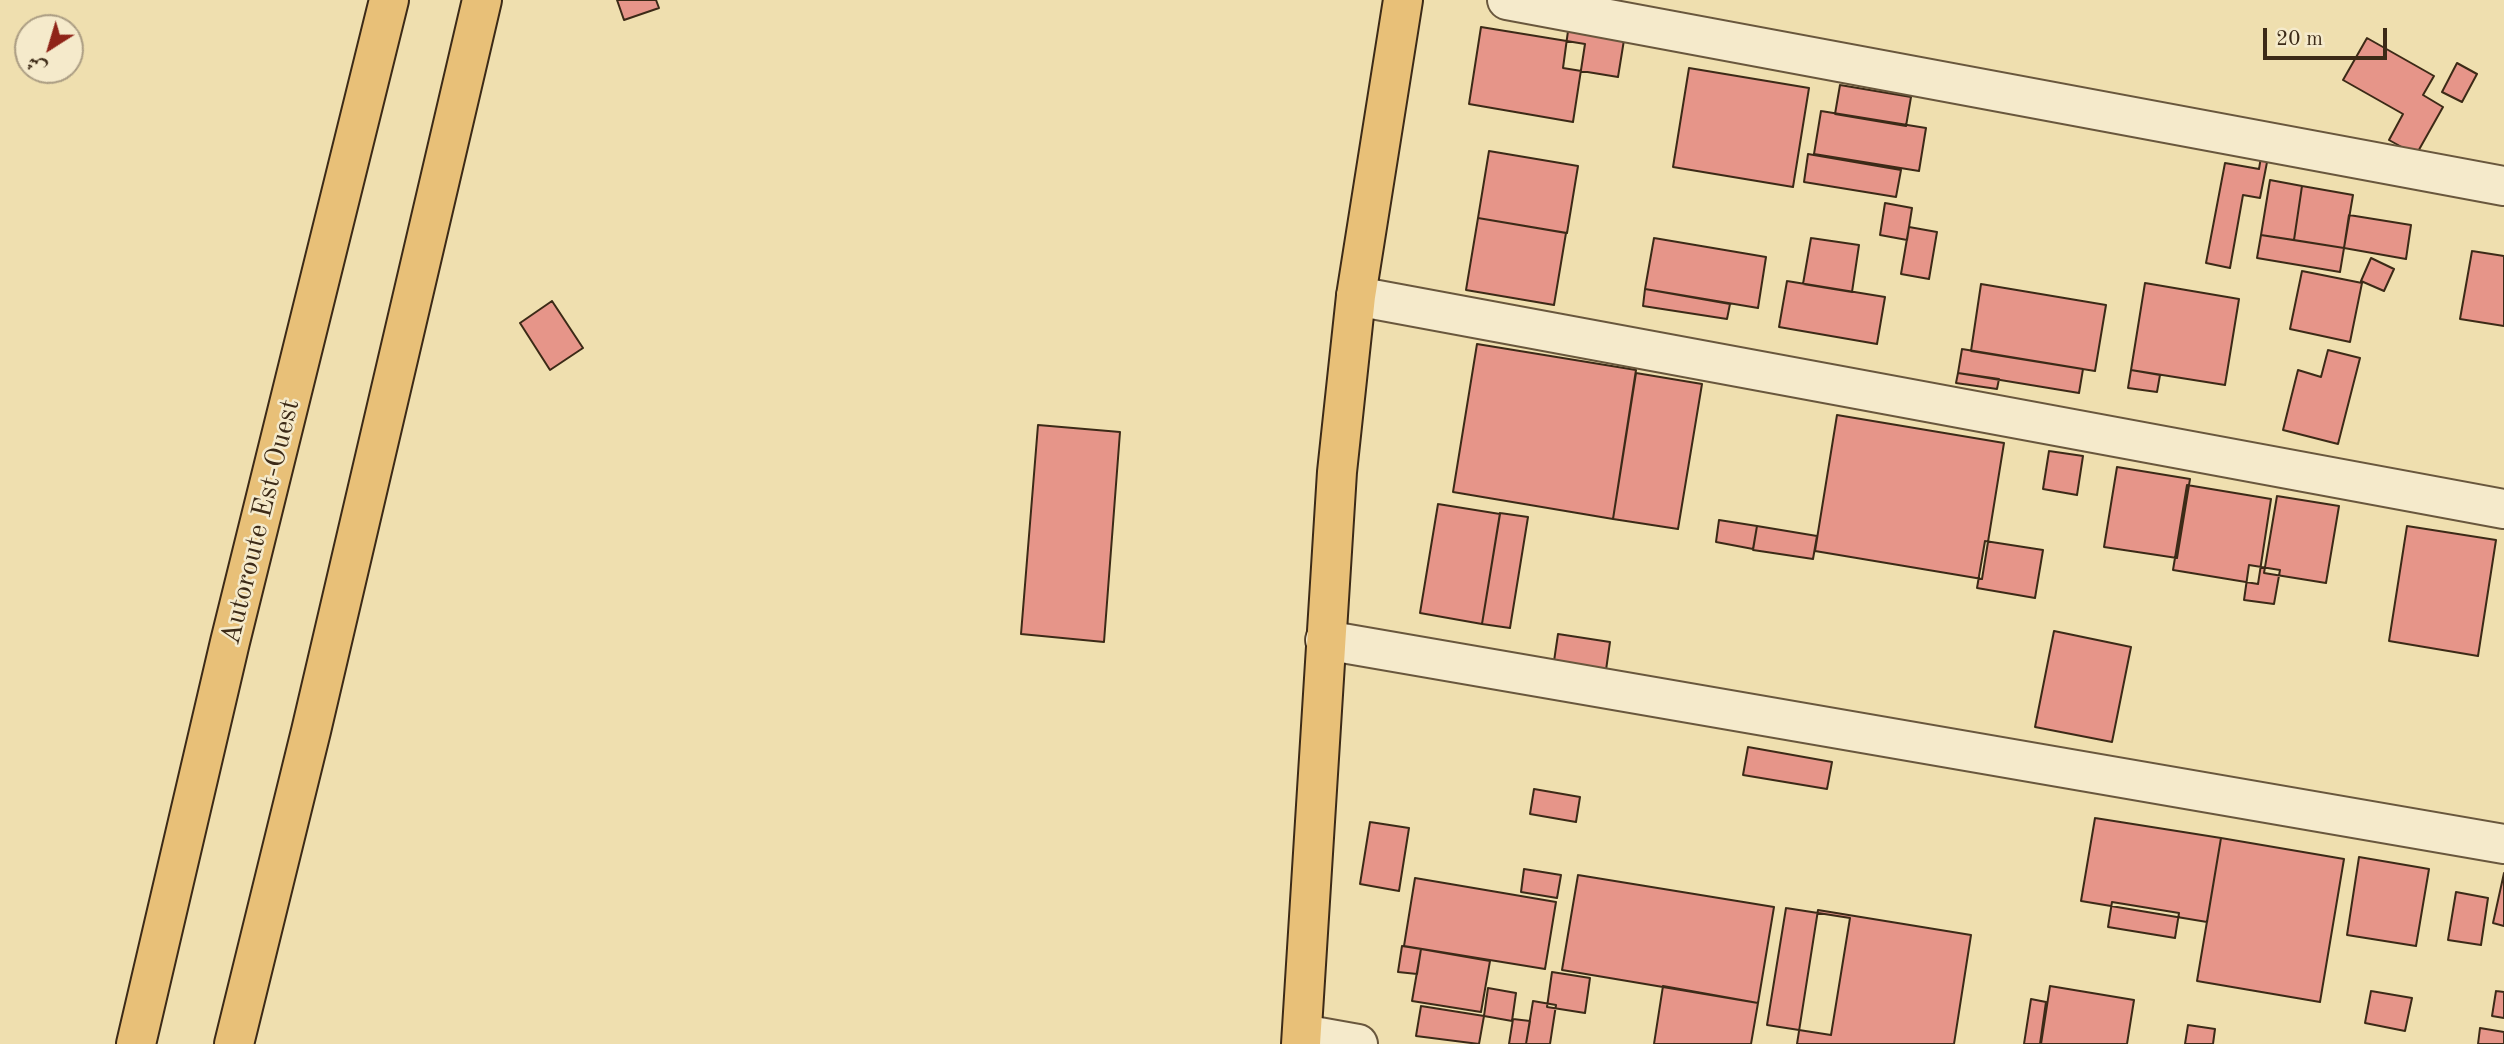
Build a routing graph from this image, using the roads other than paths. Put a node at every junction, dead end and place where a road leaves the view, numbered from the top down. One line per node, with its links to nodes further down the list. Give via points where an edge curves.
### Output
1 (389, 0): 11 (main road, Autoroute Est-Ouest)
2 (482, 0): 12 (main road)
3 (1403, 0): 6 (main road)
4 (1507, 0): 5 (street)
5 (2504, 186)
6 (1356, 296): 7 (street); 8 (main road)
7 (2504, 509)
8 (1325, 640): 9 (street); 10 (main road)
9 (2504, 844)
10 (1302, 1039): 13 (street)
11 (136, 1044)
12 (234, 1044)
13 (1358, 1044)

